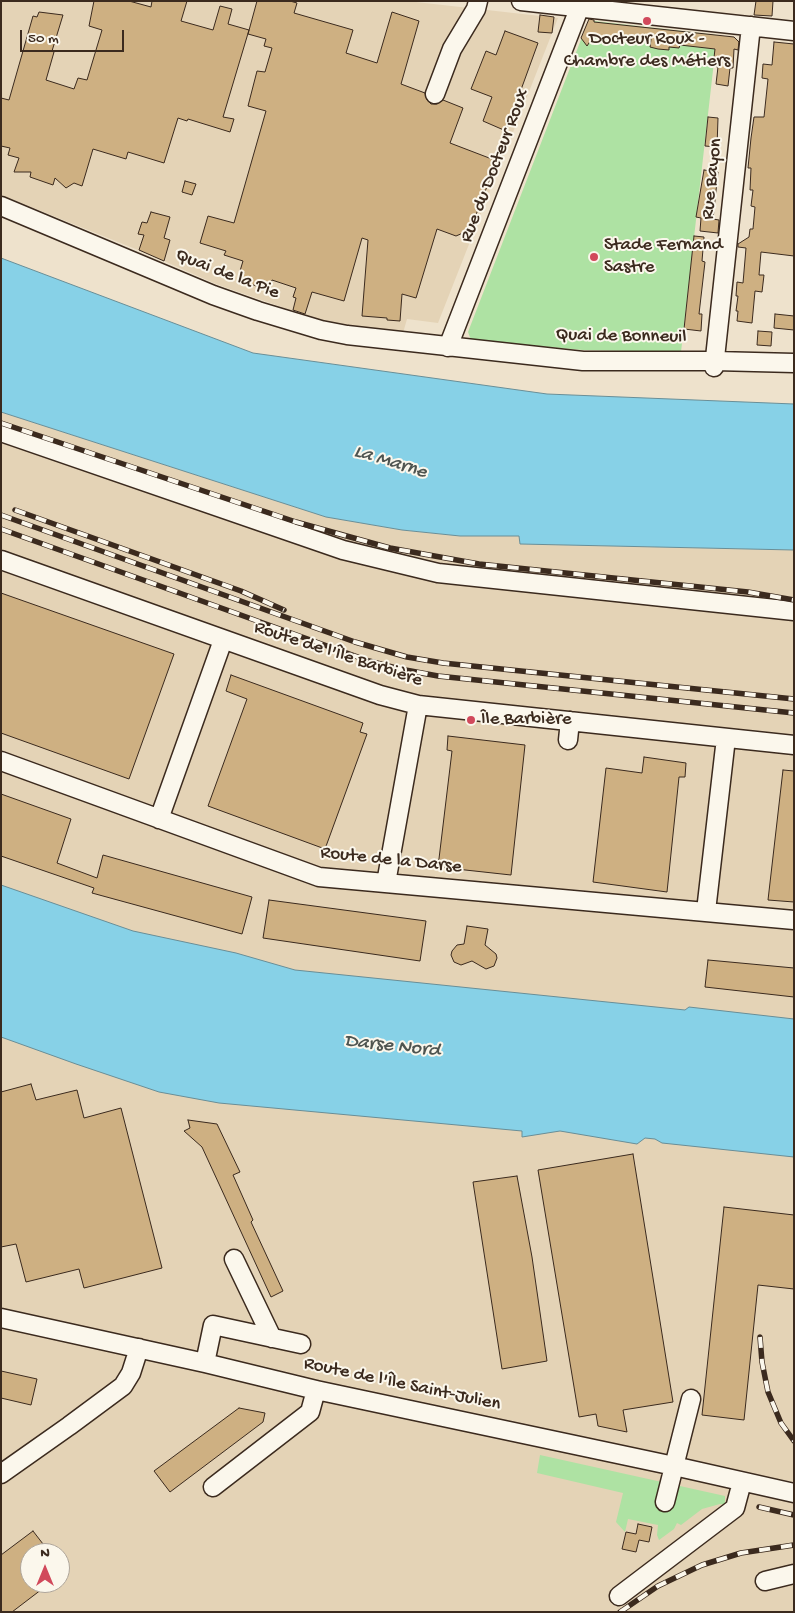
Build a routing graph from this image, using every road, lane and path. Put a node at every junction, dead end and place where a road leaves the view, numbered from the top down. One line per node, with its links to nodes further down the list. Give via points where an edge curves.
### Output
1 (478, 1): 6 (street, via 452,49)
2 (521, 1): 3 (street)
3 (581, 4): 4 (street); 8 (street, Rue du Docteur Roux)
4 (751, 26): 5 (street); 10 (street, Rue Bayon)
5 (794, 31)
6 (435, 94)
7 (1, 206): 8 (street, Quai de la Pie, via 258,311 347,335)
8 (448, 347): 10 (street, Quai de Bonneuil, via 583,361)
9 (794, 363): 10 (street, Quai de Bonneuil)
10 (715, 364)
11 (1, 432): 13 (street, via 343,550 438,573)
12 (1, 560): 14 (street, Route de l'Île Barbière)
13 (794, 611)
14 (223, 640): 15 (street, Route de l'Île Barbière, via 380,695); 21 (street)
15 (418, 705): 16 (street, Route de l'Île Barbière); 22 (street)
16 (570, 721): 17 (street, Route de l'Île Barbière); 18 (street)
17 (726, 738): 19 (street, Route de l'Île Barbière); 23 (street)
18 (568, 740)
19 (794, 745)
20 (1, 761): 21 (street, Route de la Darse)
21 (159, 819): 22 (street, Route de la Darse, via 319,877)
22 (386, 883): 23 (street, Route de la Darse)
23 (706, 911): 24 (street, Route de la Darse)
24 (794, 920)
25 (234, 1260): 27 (street)
26 (1, 1318): 29 (street, Route de l'Île Saint-Julien)
27 (272, 1338): 28 (street); 30 (street, via 213,1326)
28 (301, 1344)
29 (139, 1348): 30 (street, Route de l'Île Saint-Julien); 34 (street, via 123,1386)
30 (205, 1363): 31 (street, Route de l'Île Saint-Julien)
31 (316, 1390): 33 (street, Route de l'Île Saint-Julien); 36 (street, via 310,1412)
32 (691, 1399): 33 (street)
33 (674, 1466): 35 (street, Route de l'Île Saint-Julien); 38 (street)
34 (1, 1474)
35 (742, 1482): 37 (street, Route de l'Île Saint-Julien); 41 (street, via 735,1508)
36 (213, 1487)
37 (794, 1493)
38 (665, 1502)
39 (794, 1574): 40 (street)
40 (765, 1580)
41 (619, 1596)

